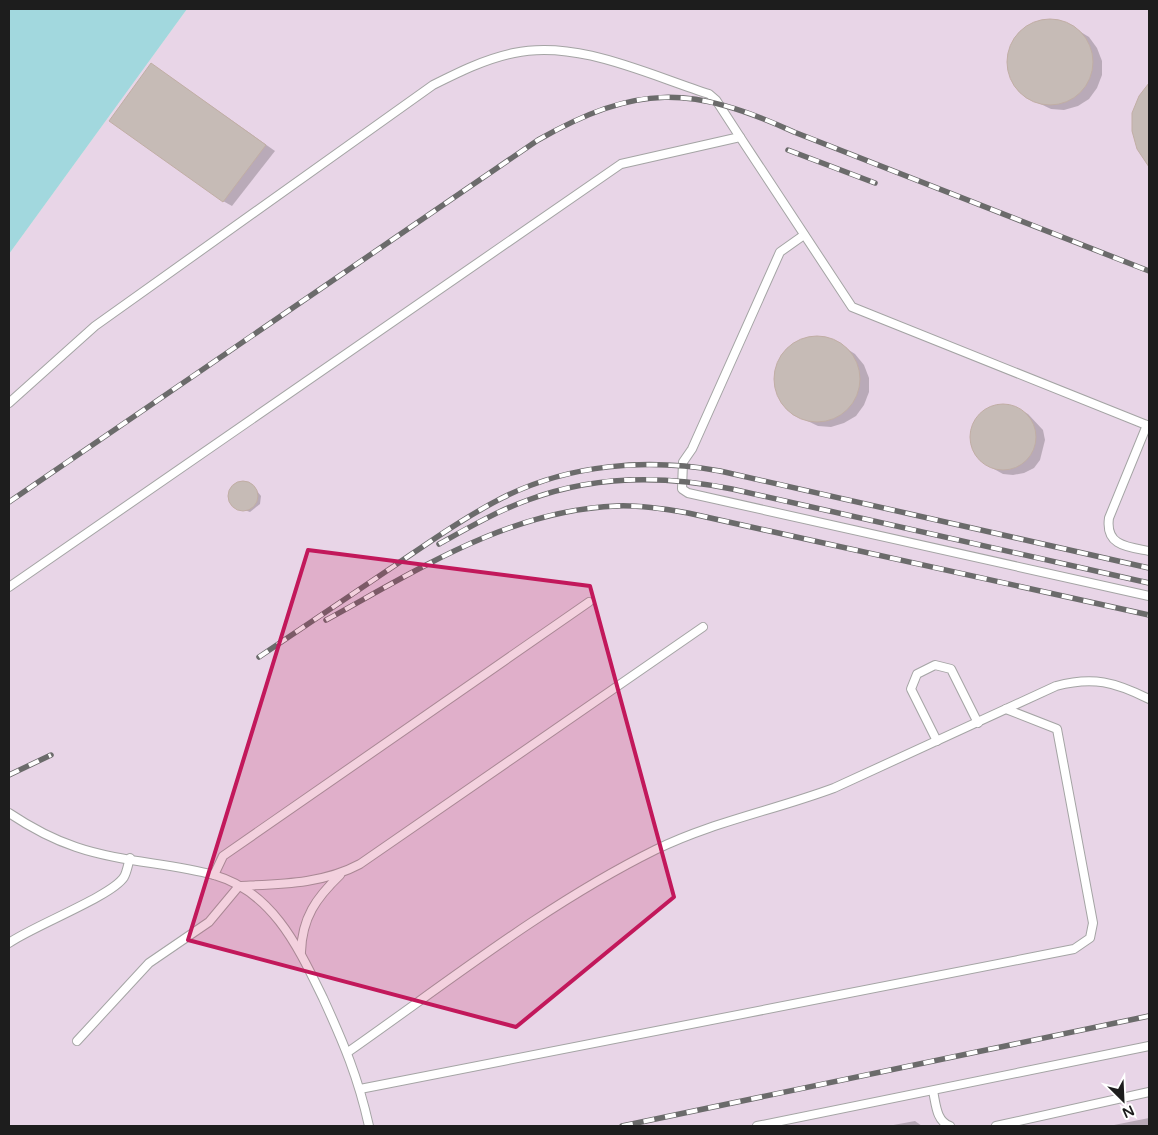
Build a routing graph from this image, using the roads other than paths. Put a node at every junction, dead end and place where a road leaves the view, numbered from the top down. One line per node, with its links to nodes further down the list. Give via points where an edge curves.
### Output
1 (740, 137): 2 (lane); 3 (lane, via 716,100 708,94 591,55 551,50 515,53 472,66 433,85 95,326); 6 (lane, via 621,164)
2 (804, 235): 4 (lane, via 852,307); 7 (lane, via 780,252 692,450 683,462 682,489 688,493)
3 (9, 403)
4 (1148, 425): 5 (lane, via 1109,518 1108,528 1116,541 1124,546)
5 (1149, 552)
6 (9, 587)
7 (1149, 596)
8 (589, 602): 17 (lane, via 223,856)
9 (703, 627): 16 (lane)
10 (1149, 699): 11 (lane, via 1116,684 1094,680 1056,686)
11 (1006, 709): 12 (lane); 24 (lane, via 1057,729 1093,923 1090,938 1074,949)
12 (978, 723): 13 (lane); 13 (lane, via 951,669 935,665 917,674 911,689)
13 (937, 741): 23 (lane, via 797,802 701,830 579,890)
14 (9, 813): 15 (lane, via 29,827 77,847)
15 (130, 858): 17 (lane); 19 (lane, via 125,877 111,890)
16 (340, 875): 18 (lane, via 296,883); 20 (lane, via 318,896 301,936)
17 (214, 876): 18 (lane)
18 (239, 886): 20 (lane, via 275,914); 21 (lane, via 209,922 149,963)
19 (9, 942)
20 (301, 952): 23 (lane)
21 (77, 1041)
22 (1149, 1046): 25 (lane)
23 (348, 1052): 24 (lane)
24 (360, 1089): 27 (lane)
25 (933, 1091): 28 (lane); 29 (lane, via 938,1114)
26 (1149, 1092): 30 (lane)
27 (369, 1126)
28 (757, 1126)
29 (950, 1126)
30 (996, 1126)

